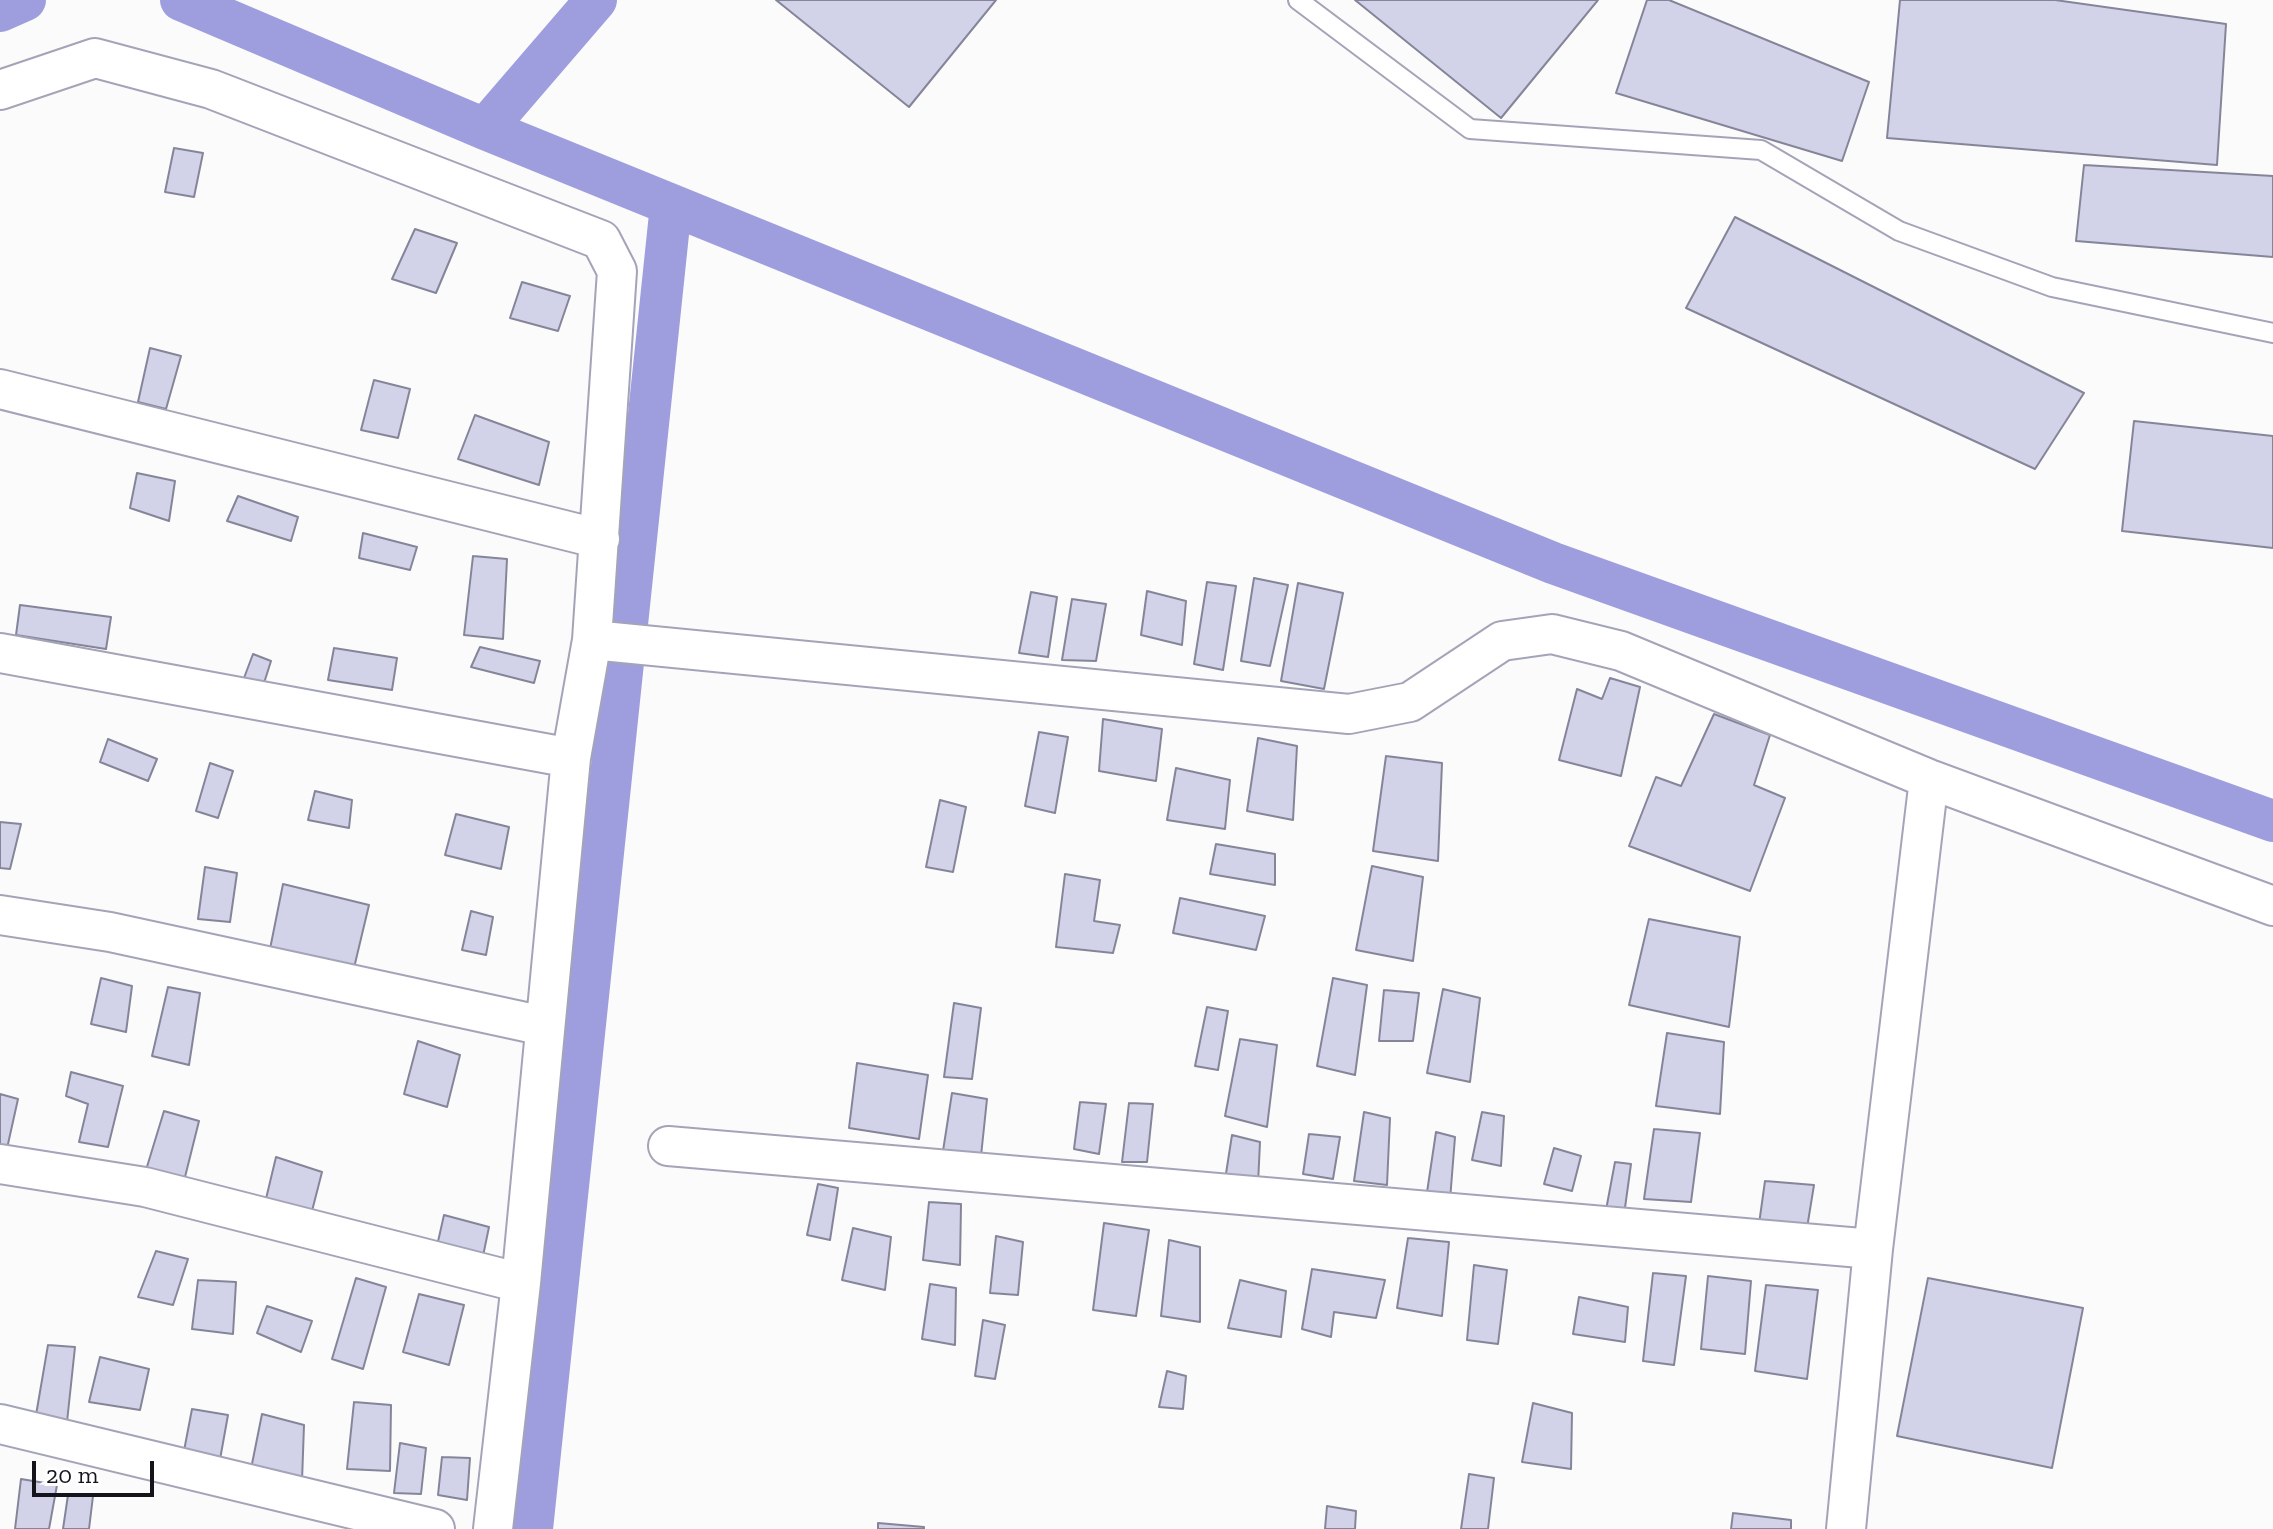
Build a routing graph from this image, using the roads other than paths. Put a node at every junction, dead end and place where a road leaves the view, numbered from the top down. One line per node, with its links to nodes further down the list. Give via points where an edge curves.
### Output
1 (1298, 0): 3 (lane, via 1470,129 1761,150 1899,231 2052,287)
2 (0, 90): 5 (street, via 95,58 211,89 601,240 617,271)
3 (2273, 333)
4 (0, 389): 5 (street)
5 (600, 539): 6 (street)
6 (598, 640): 8 (street); 9 (street, via 1349,714 1410,702 1502,641 1552,634 1621,651)
7 (0, 653): 8 (street)
8 (571, 758): 12 (street)
9 (1929, 779): 10 (street); 15 (street)
10 (2273, 906)
11 (0, 915): 12 (street, via 110,932)
12 (544, 1026): 16 (street)
13 (668, 1146): 15 (street)
14 (0, 1164): 16 (street, via 145,1187)
15 (1873, 1249): 20 (street)
16 (521, 1283): 19 (street)
17 (0, 1424): 18 (street)
18 (435, 1529)
19 (493, 1529)
20 (1846, 1529)

